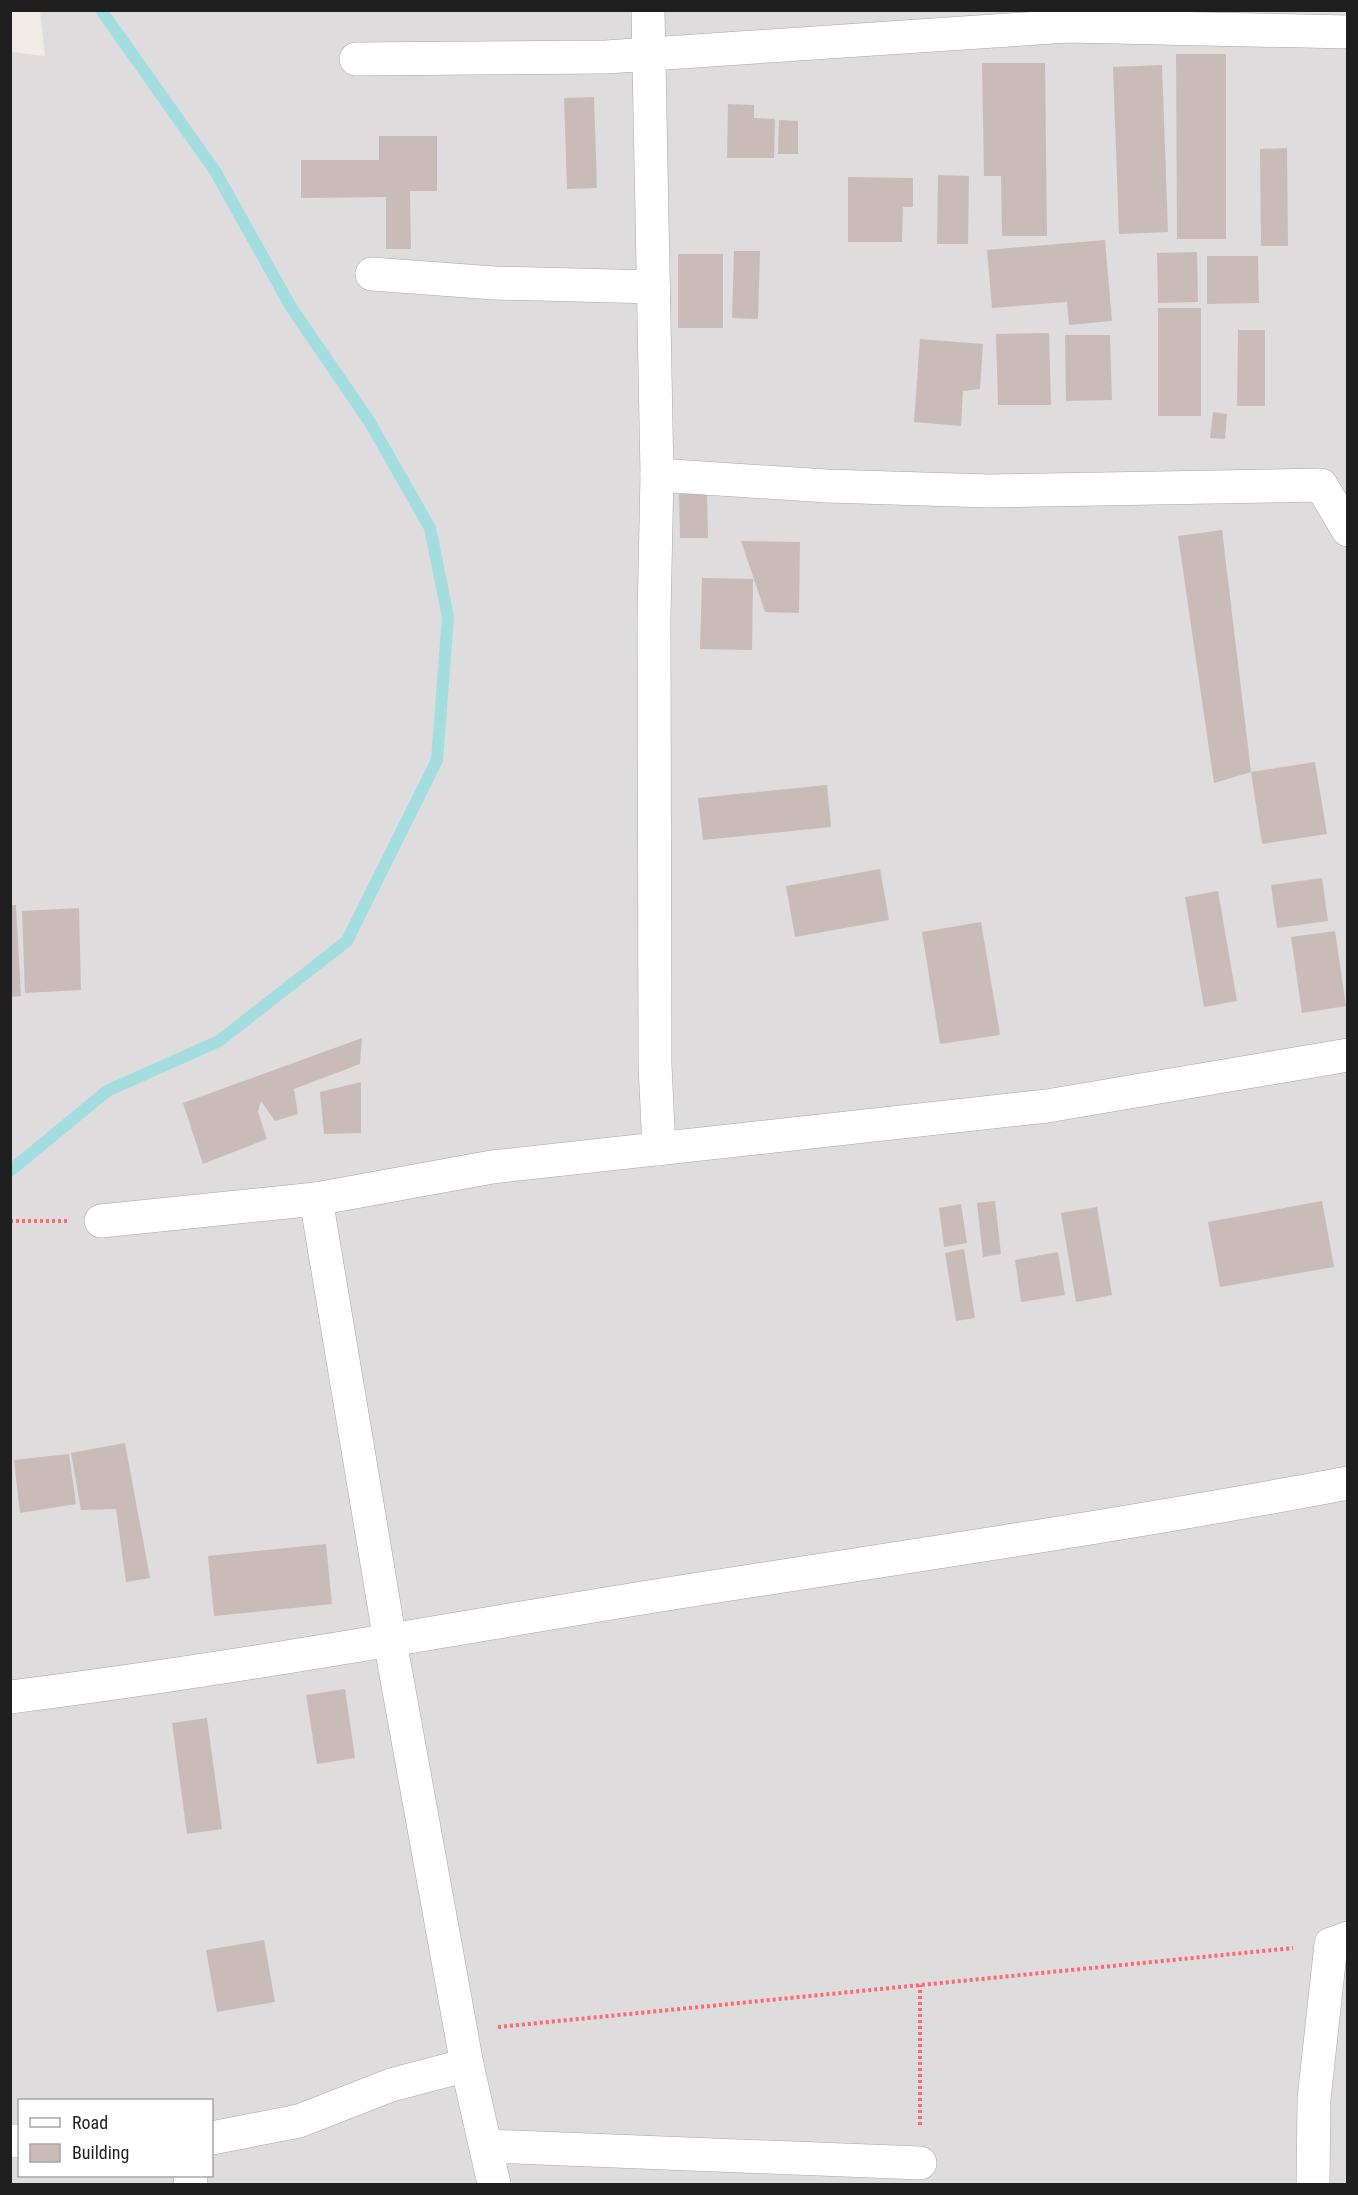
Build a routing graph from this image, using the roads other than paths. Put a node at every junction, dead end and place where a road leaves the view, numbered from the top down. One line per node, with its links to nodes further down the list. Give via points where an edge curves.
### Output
1 (648, 10): 4 (street)
2 (1068, 18): 3 (street); 4 (street)
3 (1347, 32)
4 (647, 54): 5 (street); 7 (street)
5 (356, 59)
6 (372, 274): 7 (street, via 494,283)
7 (654, 287): 8 (street)
8 (657, 475): 9 (street, via 989,491 1322,485); 11 (street, via 655,1065)
9 (1347, 530)
10 (1347, 1055): 11 (street, via 1047,1106)
11 (659, 1149): 12 (street, via 492,1167)
12 (316, 1199): 13 (street); 15 (street)
13 (102, 1221)
14 (1347, 1483): 15 (street, via 1202,1510)
15 (390, 1641): 16 (street); 18 (street)
16 (10, 1696)
17 (1339, 1941): 23 (street, via 1314,2099)
18 (467, 2065): 19 (street, via 391,2085 299,2121); 20 (street)
19 (213, 2138)
20 (486, 2146): 21 (street); 22 (street)
21 (920, 2163)
22 (494, 2184)
23 (1313, 2184)

